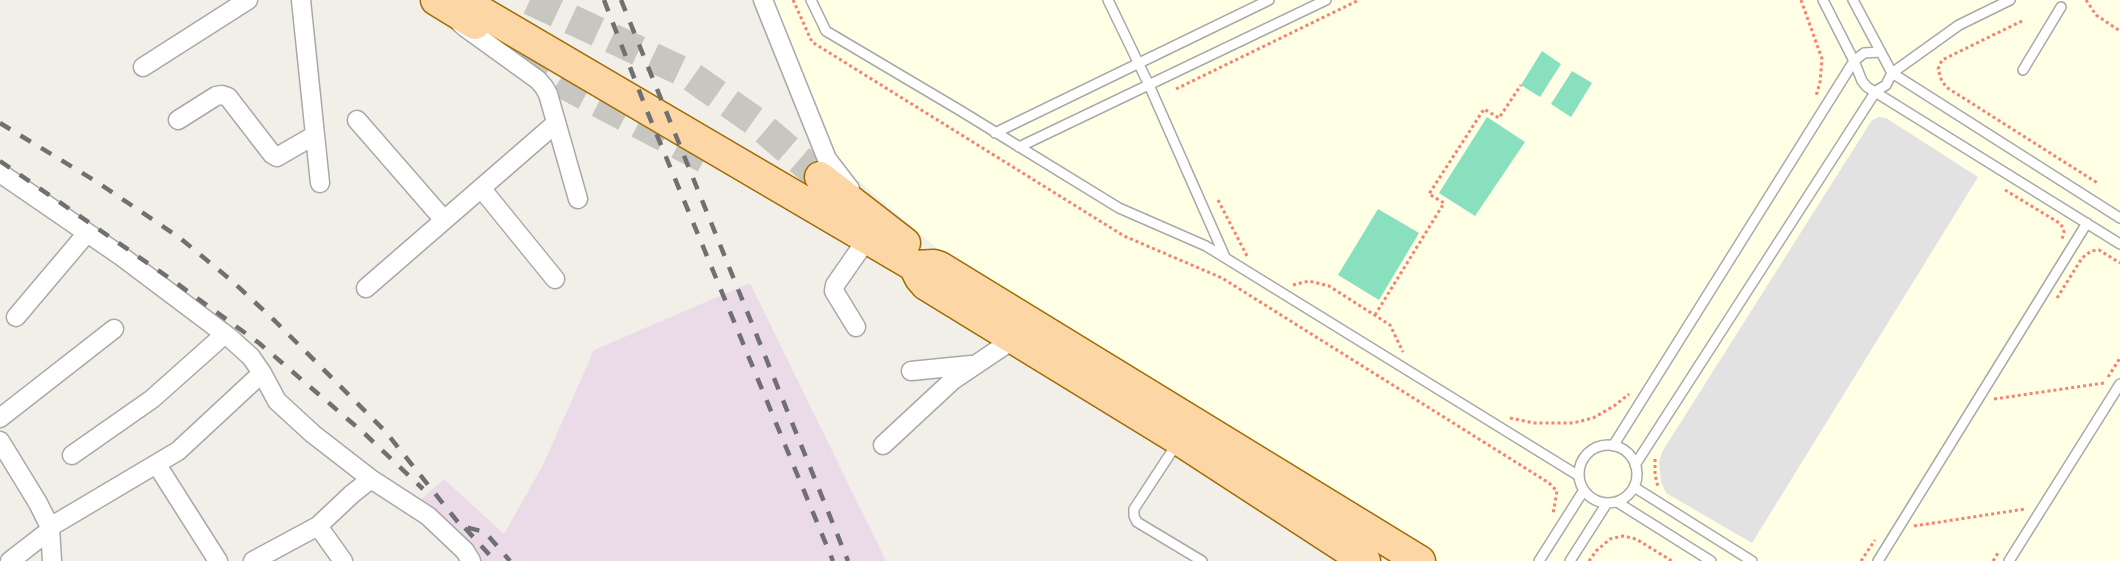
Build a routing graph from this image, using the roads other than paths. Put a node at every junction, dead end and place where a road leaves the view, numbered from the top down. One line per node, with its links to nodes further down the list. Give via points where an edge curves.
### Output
1 (248, 0): 17 (street)
2 (301, 0): 26 (street)
3 (763, 0): 38 (street, via 827,159)
4 (811, 0): 25 (lane, via 826,31)
5 (1108, 0): 16 (lane)
6 (1269, 0): 16 (lane)
7 (1326, 0): 20 (lane)
8 (1823, 0): 15 (lane)
9 (1853, 0): 14 (lane)
10 (2010, 0): 19 (lane, via 1959,25)
11 (449, 3): 13 (main road); 24 (street, via 466,28 538,80 548,94); 38 (main road)
12 (2061, 7): 18 (lane)
13 (485, 30)
14 (1881, 52): 15 (lane, via 1864,53); 19 (lane)
15 (1854, 61): 21 (lane, via 1862,81); 57 (lane)
16 (1138, 64): 20 (lane); 25 (lane)
17 (143, 67)
18 (2023, 70)
19 (1892, 73): 21 (lane, via 1886,85); 33 (lane)
20 (1149, 85): 27 (lane); 40 (lane)
21 (1876, 91): 36 (lane); 60 (lane)
22 (178, 120): 26 (street, via 222,95 228,97 278,157)
23 (357, 120): 35 (street)
24 (555, 124): 31 (street); 32 (street)
25 (995, 133): 27 (lane)
26 (315, 135): 30 (street)
27 (1019, 147): 40 (lane, via 1119,208)
28 (820, 177): 38 (main road)
29 (3, 182): 37 (street)
30 (320, 183)
31 (481, 188): 35 (street); 42 (street)
32 (578, 199)
33 (2115, 210): 34 (lane)
34 (2120, 218)
35 (444, 220): 43 (street)
36 (2087, 223): 39 (lane); 80 (lane)
37 (87, 233): 44 (street); 47 (street)
38 (865, 238): 41 (main road); 45 (street, via 834,291)
39 (2120, 244)
40 (1225, 257): 61 (lane)
41 (923, 271): 48 (main road); 68 (main road)
42 (555, 279)
43 (366, 288)
44 (16, 317)
45 (856, 327)
46 (114, 329): 53 (street)
47 (225, 334): 51 (street, via 251,357); 58 (street, via 152,399)
48 (1014, 339): 49 (street); 55 (main road)
49 (976, 364): 50 (street); 56 (street, via 953,380)
50 (911, 371)
51 (262, 373): 59 (street, via 188,443); 62 (street, via 277,401)
52 (2120, 384): 81 (lane)
53 (0, 418)
54 (0, 441): 67 (street)
55 (1179, 441): 68 (main road); 75 (lane, via 1134,509 1134,516 1137,522)
56 (883, 445)
57 (1613, 446): 60 (lane, via 1624,450); 61 (lane, via 1589,452 1579,469)
58 (72, 455)
59 (157, 465): 67 (street); 71 (street)
60 (1635, 465): 63 (lane)
61 (1580, 476): 64 (lane)
62 (371, 480): 66 (street); 74 (street, via 428,516)
63 (1634, 487): 65 (lane, via 1625,498); 79 (lane)
64 (1584, 490): 65 (lane, via 1597,501); 76 (lane)
65 (1612, 503): 77 (lane); 78 (lane)
66 (318, 526): 72 (street); 73 (street)
67 (50, 528): 69 (street); 70 (street)
68 (1393, 555)
69 (10, 561)
70 (52, 561)
71 (218, 561)
72 (255, 561)
73 (344, 561)
74 (471, 561)
75 (1202, 561)
76 (1539, 561)
77 (1570, 561)
78 (1712, 561)
79 (1752, 561)
80 (1878, 561)
81 (2009, 561)

